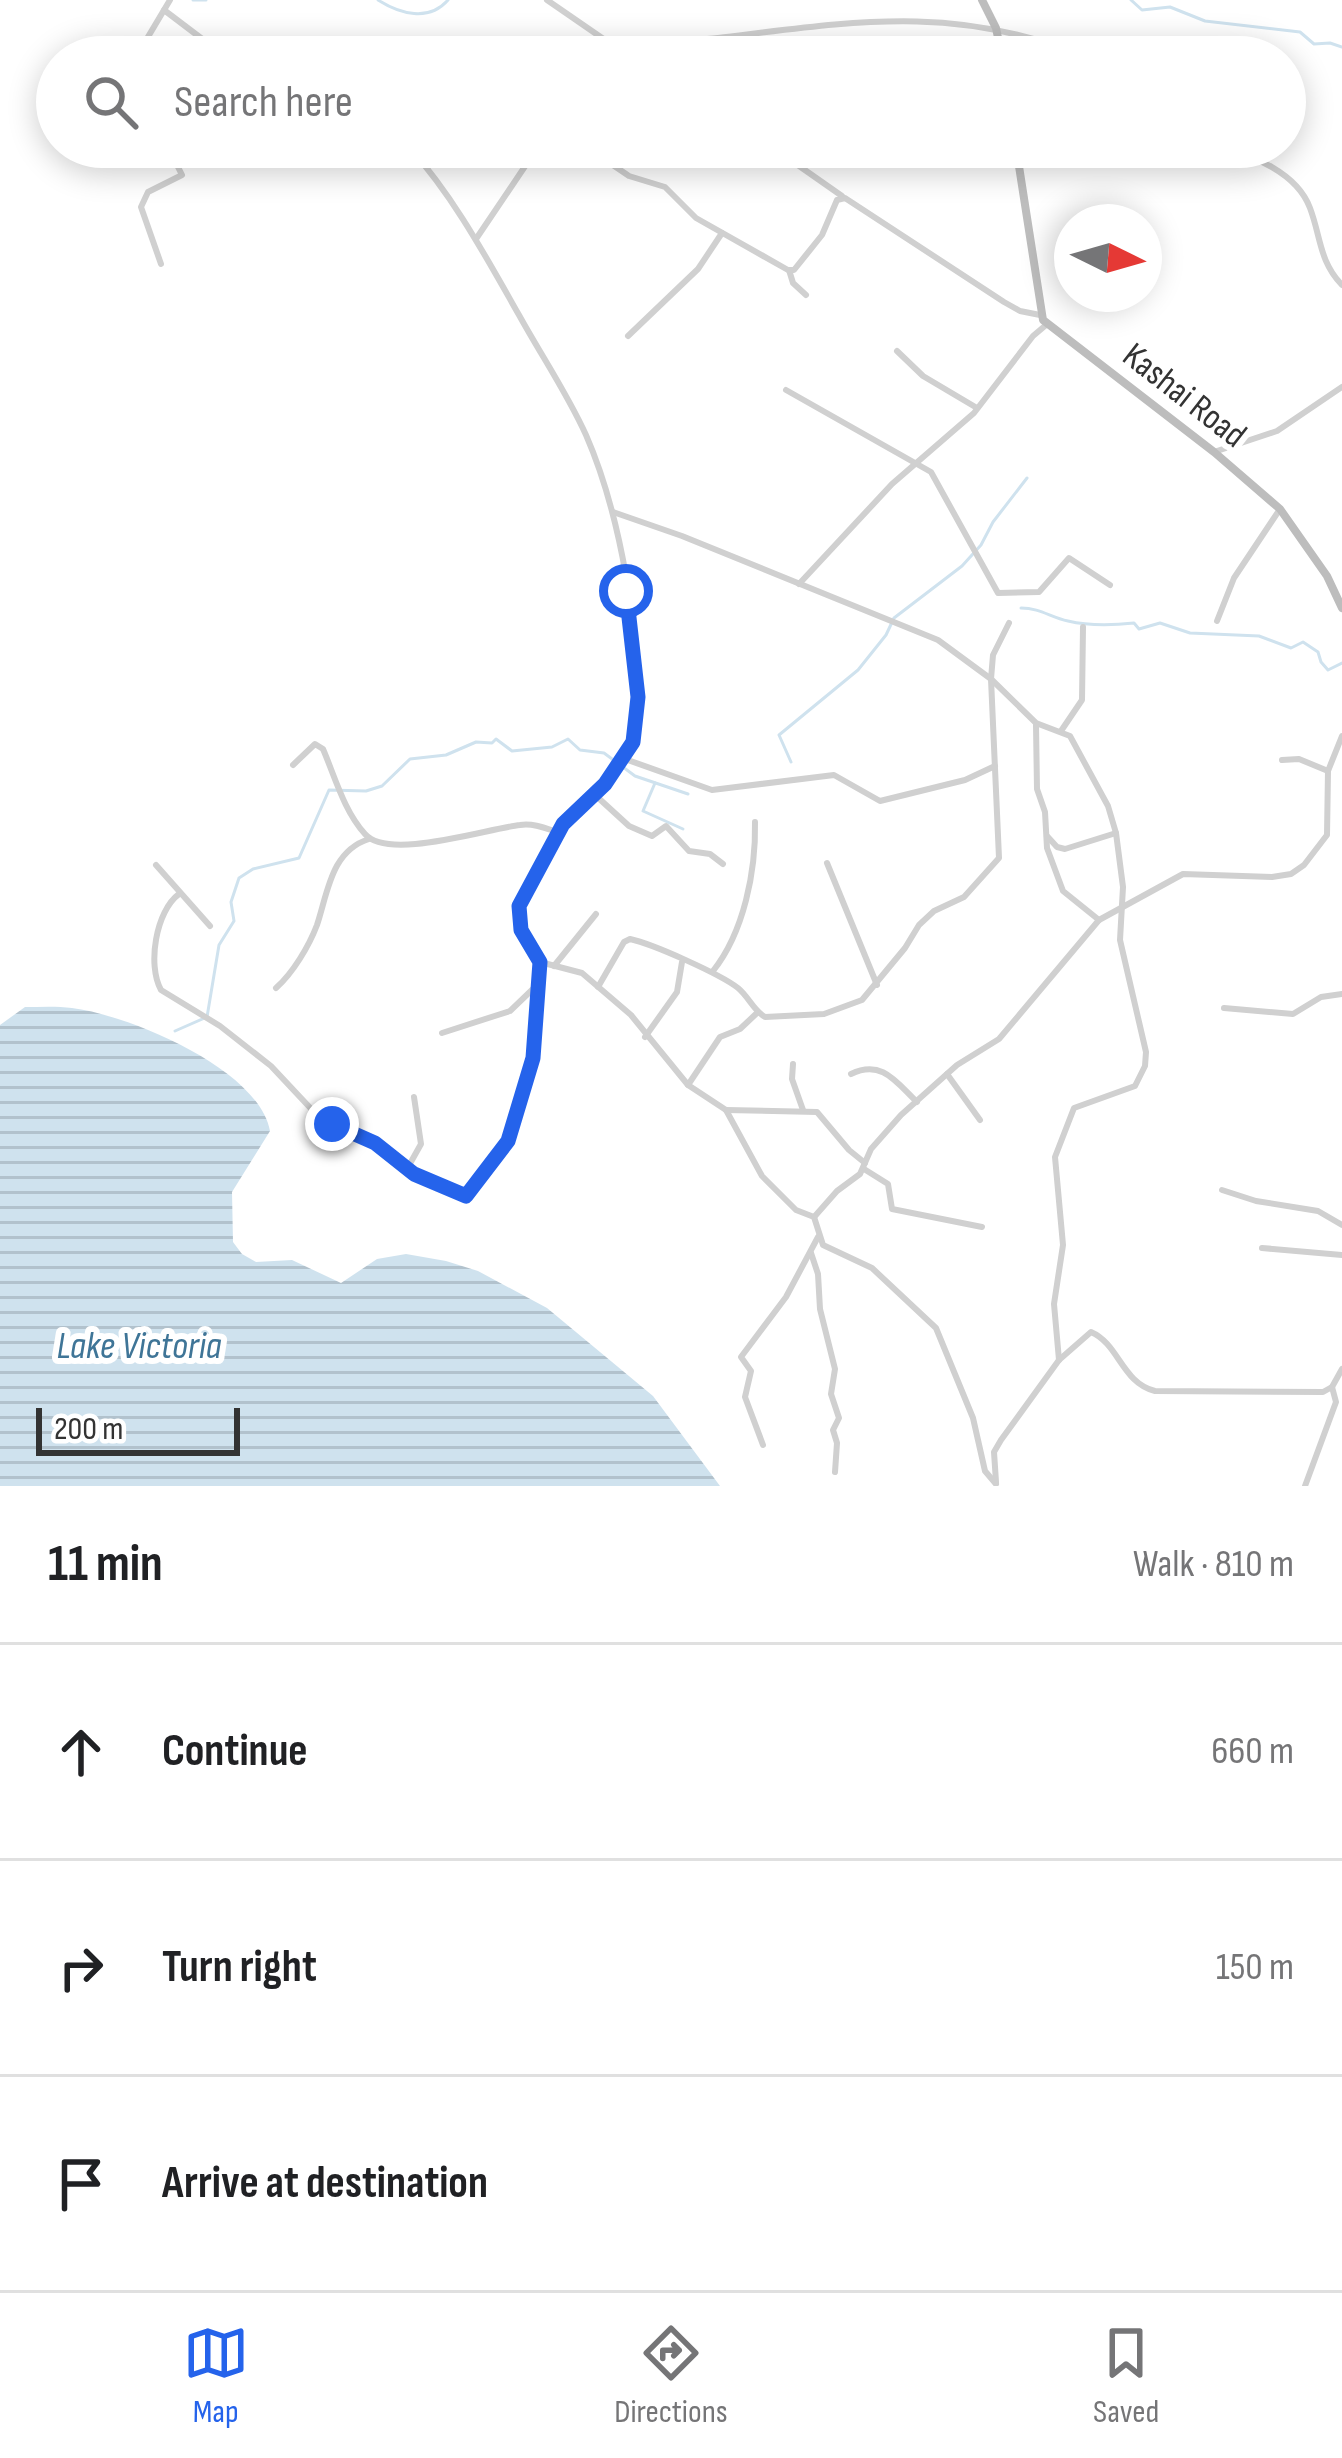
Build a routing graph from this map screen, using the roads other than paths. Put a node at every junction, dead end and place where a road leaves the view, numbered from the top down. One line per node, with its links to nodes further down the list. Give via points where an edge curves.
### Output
1 (547, 0): 8 (street)
2 (982, 0): 5 (street)
3 (169, 1): 4 (street)
4 (164, 10): 6 (street); 7 (street)
5 (996, 28): 9 (street, via 891,20); 10 (street); 11 (street)
6 (149, 36)
7 (198, 36)
8 (604, 36)
9 (760, 36)
10 (998, 36)
11 (1021, 36)
12 (178, 168): 22 (street, via 182,175 148,192 140,207)
13 (429, 168): 21 (street)
14 (524, 168): 21 (street)
15 (616, 168): 20 (street, via 665,187)
16 (802, 168): 19 (street)
17 (1019, 168): 26 (street, Kashai Road)
18 (1272, 168): 24 (street, via 1312,211 1324,261)
19 (845, 198): 23 (street); 26 (street, via 1004,302)
20 (722, 233): 23 (street); 28 (street)
21 (476, 239): 36 (street, via 580,424)
22 (160, 264)
23 (789, 270): 25 (street)
24 (1342, 285)
25 (806, 295)
26 (1040, 315): 27 (street, Kashai Road)
27 (1046, 325): 32 (street); 33 (street, Kashai Road)
28 (628, 336)
29 (897, 351): 32 (street)
30 (1342, 387): 33 (street, via 1277,430)
31 (786, 390): 34 (street)
32 (977, 408): 34 (street)
33 (1214, 452): 35 (street, Kashai Road)
34 (916, 461): 37 (street); 38 (street, via 938,482 998,593 1039,592 1069,558)
35 (1280, 509): 39 (street, Kashai Road); 40 (street, via 1234,578)
36 (613, 512): 37 (street); 47 (street, via 638,697)
37 (799, 584): 43 (street, via 938,640)
38 (1109, 585)
39 (1342, 608)
40 (1217, 621)
41 (1009, 623): 43 (street)
42 (1083, 627): 45 (street, via 1082,700)
43 (991, 679): 44 (street); 50 (street)
44 (1036, 723): 45 (street); 56 (street)
45 (1061, 731): 55 (street, via 1094,777)
46 (1342, 736): 51 (street)
47 (625, 759): 50 (street, via 712,790 834,775 880,801); 52 (street)
48 (1282, 760): 51 (street)
49 (292, 765): 57 (street, via 315,744 323,749)
50 (994, 766): 71 (street, via 998,861 964,897 919,925)
51 (1328, 771): 62 (street, via 1327,835 1296,871 1253,878 1187,873)
52 (594, 794): 54 (street); 59 (street, via 639,832 652,836 666,826 689,850)
53 (755, 822): 69 (street, via 751,878)
54 (557, 832): 57 (street, via 520,825 407,846); 67 (street, via 519,906 521,930)
55 (1115, 832): 56 (street, via 1065,849); 62 (street)
56 (1047, 836): 64 (street, via 1061,888)
57 (369, 839): 73 (street, via 332,874 314,933)
58 (827, 863): 71 (street)
59 (723, 864)
60 (156, 866): 61 (street)
61 (179, 894): 65 (street); 89 (street, via 165,910 155,959 161,990 271,1066 315,1113)
62 (1123, 910): 64 (street); 98 (street, via 1120,940 1147,1061 1135,1086 1074,1108 1058,1144)
63 (596, 914): 68 (street)
64 (1099, 920): 81 (street, via 999,1039)
65 (210, 926)
66 (681, 961): 69 (street); 72 (street, via 630,939); 78 (street, via 677,992)
67 (540, 962): 68 (street); 70 (street)
68 (554, 966): 72 (street)
69 (713, 971): 76 (street)
70 (538, 985): 77 (street, via 510,1011); 89 (street, via 533,1058 508,1141 492,1165 466,1196)
71 (878, 985): 76 (street, via 829,1013)
72 (598, 987): 78 (street)
73 (276, 988)
74 (1342, 994): 75 (street, via 1293,1013)
75 (1224, 1008)
76 (757, 1013): 82 (street, via 720,1037)
77 (442, 1033)
78 (645, 1037): 82 (street)
79 (793, 1064): 86 (street)
80 (851, 1074): 84 (street, via 878,1069)
81 (947, 1074): 84 (street); 87 (street)
82 (688, 1084): 85 (street)
83 (413, 1096): 89 (street, via 421,1144)
84 (917, 1102): 88 (street, via 881,1136)
85 (727, 1110): 86 (street); 91 (street, via 762,1176)
86 (803, 1110): 88 (street, via 821,1114)
87 (980, 1120)
88 (864, 1166): 91 (street); 93 (street, via 888,1184 892,1209)
89 (407, 1168)
90 (1222, 1190): 92 (street, via 1318,1211)
91 (814, 1217): 94 (street)
92 (1342, 1225)
93 (982, 1227)
94 (818, 1237): 96 (street); 103 (street, via 872,1268 935,1328)
95 (1262, 1248): 97 (street)
96 (811, 1253): 101 (street, via 741,1357 752,1375 745,1397); 102 (street, via 835,1369)
97 (1342, 1255)
98 (1059, 1360): 100 (street, via 1091,1333 1134,1382 1155,1391); 103 (street, via 994,1452)
99 (1342, 1369): 100 (street)
100 (1332, 1387): 104 (street, via 1336,1402)
101 (764, 1445)
102 (835, 1472)
103 (997, 1485)
104 (1305, 1486)

